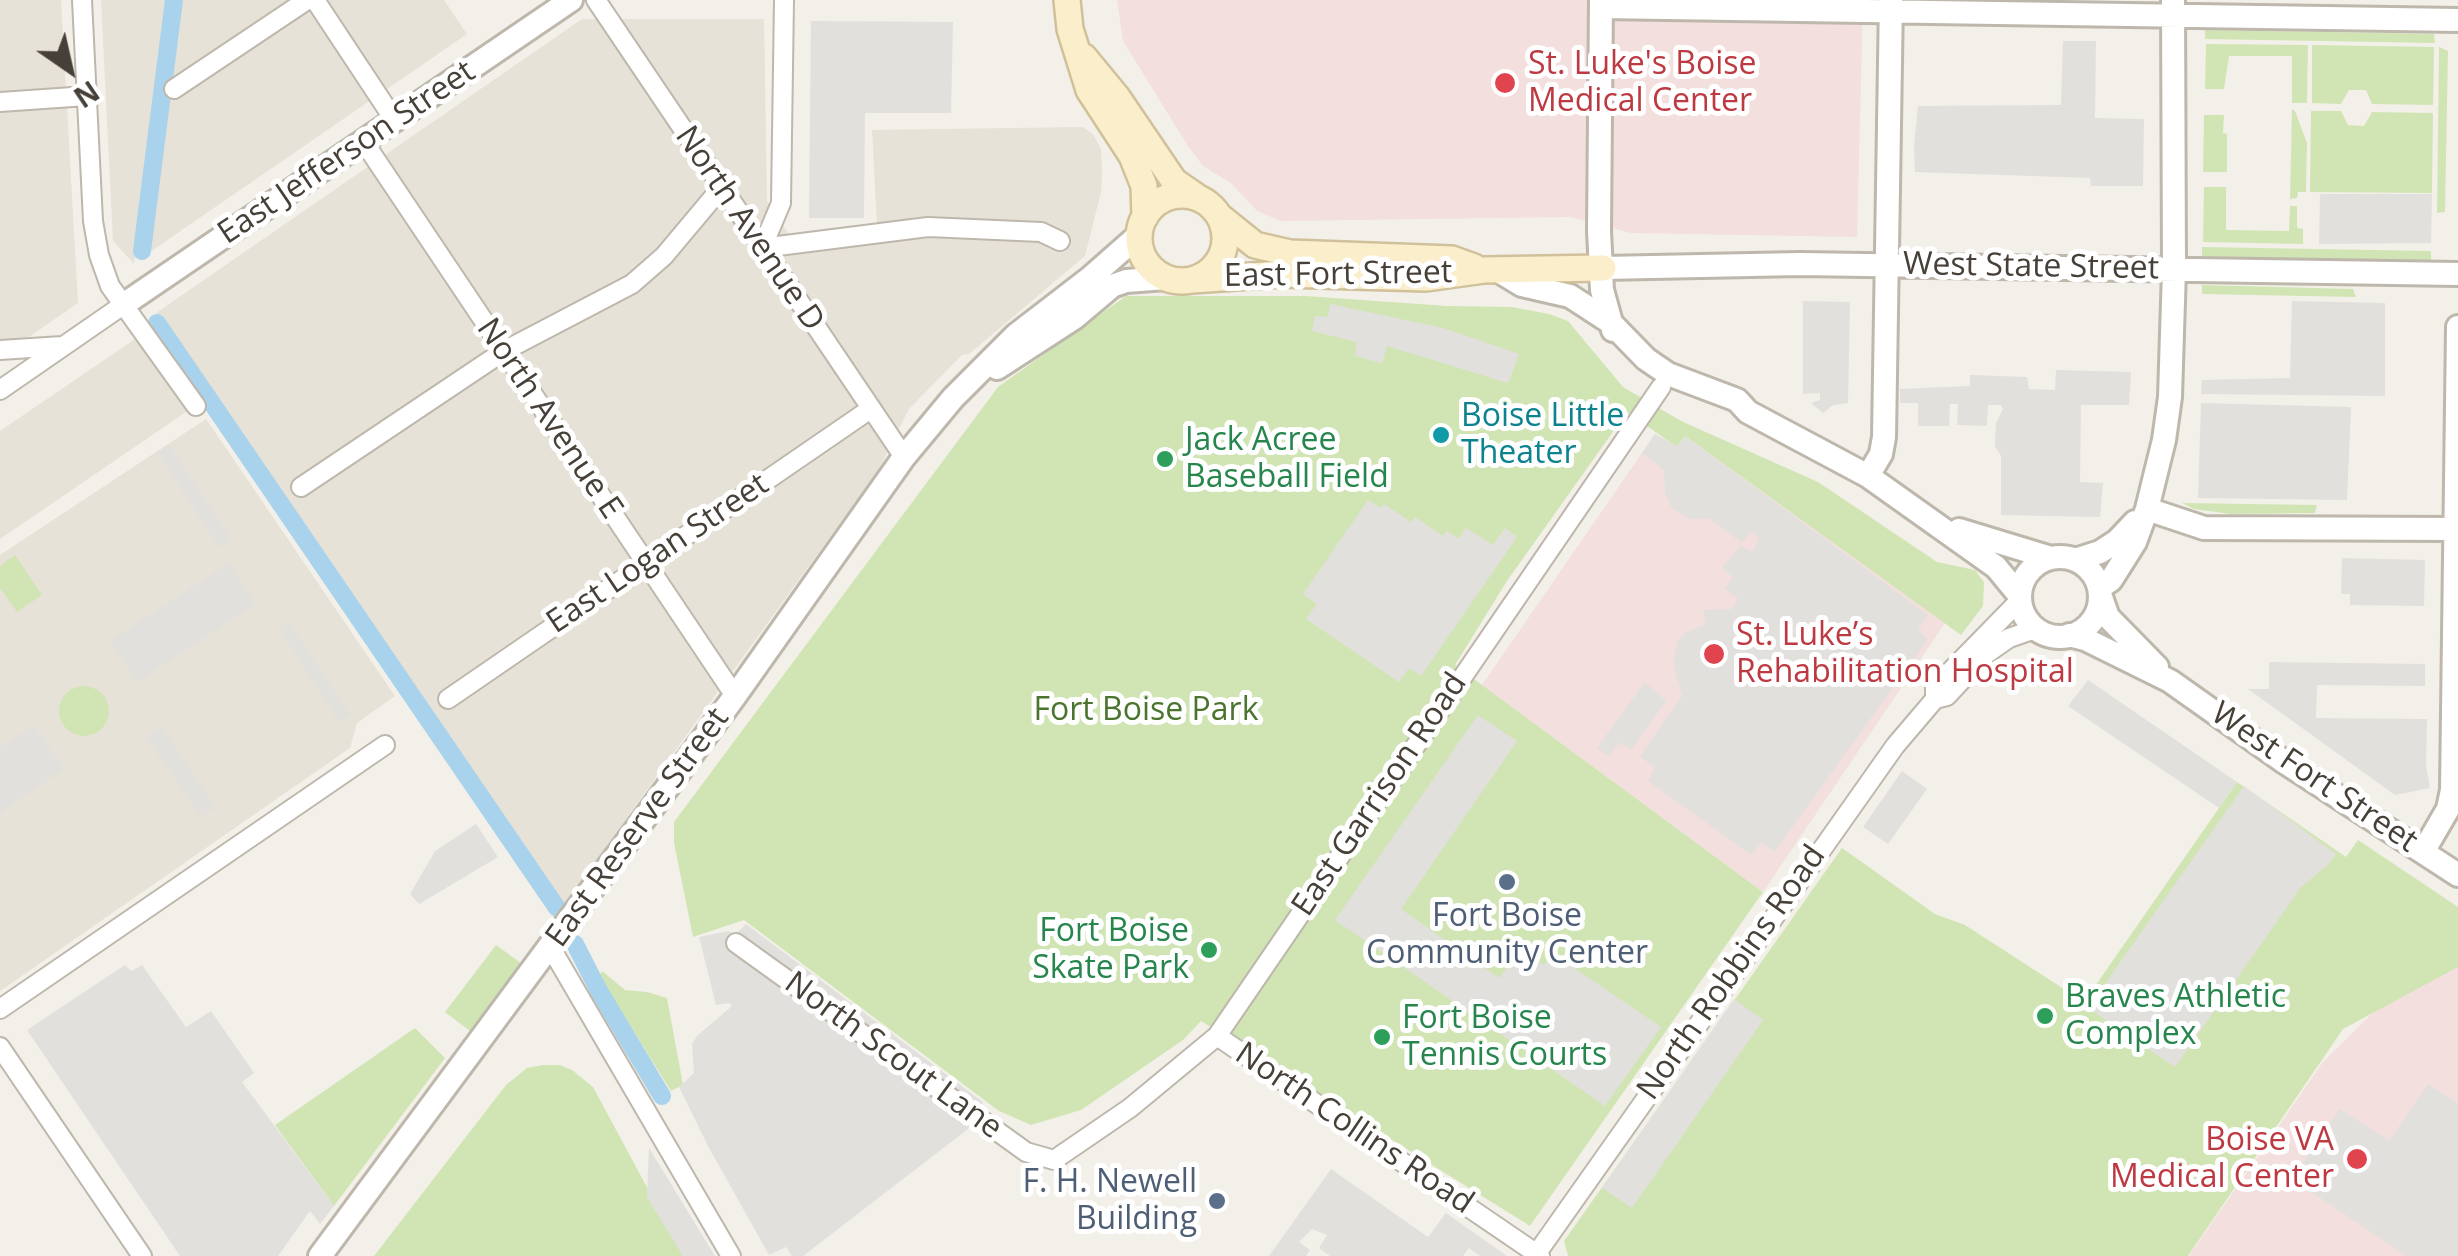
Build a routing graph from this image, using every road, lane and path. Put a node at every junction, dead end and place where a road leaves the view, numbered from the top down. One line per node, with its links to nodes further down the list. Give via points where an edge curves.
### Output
1 (82, 0): 14 (street)
2 (307, 0): 13 (street)
3 (315, 0): 16 (street)
4 (571, 0): 16 (street, East Jefferson Street)
5 (596, 0): 18 (street, North Avenue D)
6 (784, 0): 22 (street, via 781,203)
7 (1066, 0): 12 (main road, East Fort Street)
8 (1601, 3): 9 (street); 24 (street)
9 (1890, 5): 10 (street); 23 (street)
10 (2173, 8): 11 (street); 26 (street)
11 (2458, 20)
12 (1077, 50): 19 (main road, East Fort Street, via 1174,181); 20 (main road, East Fort Street, via 1089,90 1144,186)
13 (174, 89)
14 (87, 96): 15 (street); 29 (street, via 93,222 104,270)
15 (0, 102)
16 (395, 121): 17 (street, East Jefferson Street)
17 (364, 142): 29 (street, East Jefferson Street); 34 (street, North Avenue E)
18 (721, 188): 22 (street, North Avenue D); 34 (street, via 632,284)
19 (1210, 208): 20 (main road, via 1175,196 1163,200); 25 (main road, East Fort Street, via 1254,245 1452,258); 28 (main road, via 1225,242 1222,255 1215,266)
20 (1142, 226): 28 (main road, via 1146,260); 37 (street, East Reserve Street)
21 (1060, 241): 22 (street, via 1041,232 928,226)
22 (762, 248): 39 (street, North Avenue D)
23 (1886, 265): 24 (street, West State Street); 26 (street, West State Street); 42 (street, via 1884,437)
24 (1603, 268): 25 (main road, East Fort Street); 30 (street)
25 (1491, 270): 28 (main road, East Fort Street, via 1426,278); 30 (street, via 1570,296)
26 (2174, 270): 27 (street, West State Street); 44 (street, via 2170,397)
27 (2458, 274)
28 (1179, 279): 37 (street, East Reserve Street, via 1112,286)
29 (123, 304): 32 (street); 38 (street)
30 (1610, 322): 35 (street, via 1633,364); 40 (street, via 1668,374 1737,400)
31 (2458, 326): 46 (street)
32 (62, 346): 33 (street); 36 (street)
33 (0, 350)
34 (504, 351): 43 (street); 49 (street, North Avenue E)
35 (1660, 387): 40 (street, via 1734,415); 65 (street, East Garrison Road)
36 (0, 390)
37 (953, 398): 41 (street, East Reserve Street)
38 (196, 406)
39 (870, 410): 41 (street, North Avenue D); 49 (street, East Logan Street)
40 (1748, 412): 42 (street)
41 (904, 457): 55 (street, East Reserve Street)
42 (1868, 476): 45 (street)
43 (301, 487)
44 (2148, 508): 46 (street, via 2204,528); 48 (street, via 2117,541); 50 (street, via 2135,542)
45 (1937, 522): 47 (street); 51 (street, via 1996,567)
46 (2457, 529): 59 (street)
47 (2051, 558): 48 (street); 51 (street, via 2024,578)
48 (2075, 560): 50 (street)
49 (645, 564): 55 (street, North Avenue E); 56 (street, East Logan Street)
50 (2099, 591): 53 (street, via 2092,620); 54 (street, West Fort Street, via 2108,618)
51 (2020, 598): 52 (street); 57 (street, North Robbins Road, via 1935,687)
52 (2035, 628): 53 (street); 57 (street, North Robbins Road, via 2008,638 1947,696)
53 (2070, 635): 54 (street, West Fort Street)
54 (2170, 680): 60 (street, West Fort Street)
55 (735, 696): 63 (street, East Reserve Street)
56 (448, 699)
57 (1935, 699): 68 (street, North Robbins Road, via 1860,792)
58 (384, 745): 64 (street)
59 (2455, 790): 60 (street)
60 (2424, 852): 61 (street, West Fort Street)
61 (2458, 875)
62 (736, 943): 67 (street, North Scout Lane, via 1026,1152)
63 (551, 948): 70 (street, East Reserve Street); 71 (street)
64 (0, 1009)
65 (1217, 1036): 67 (street, East Garrison Road); 68 (street, North Collins Road)
66 (0, 1047): 69 (street)
67 (1054, 1160)
68 (1539, 1254)
69 (142, 1256)
70 (320, 1256)
71 (731, 1256)

